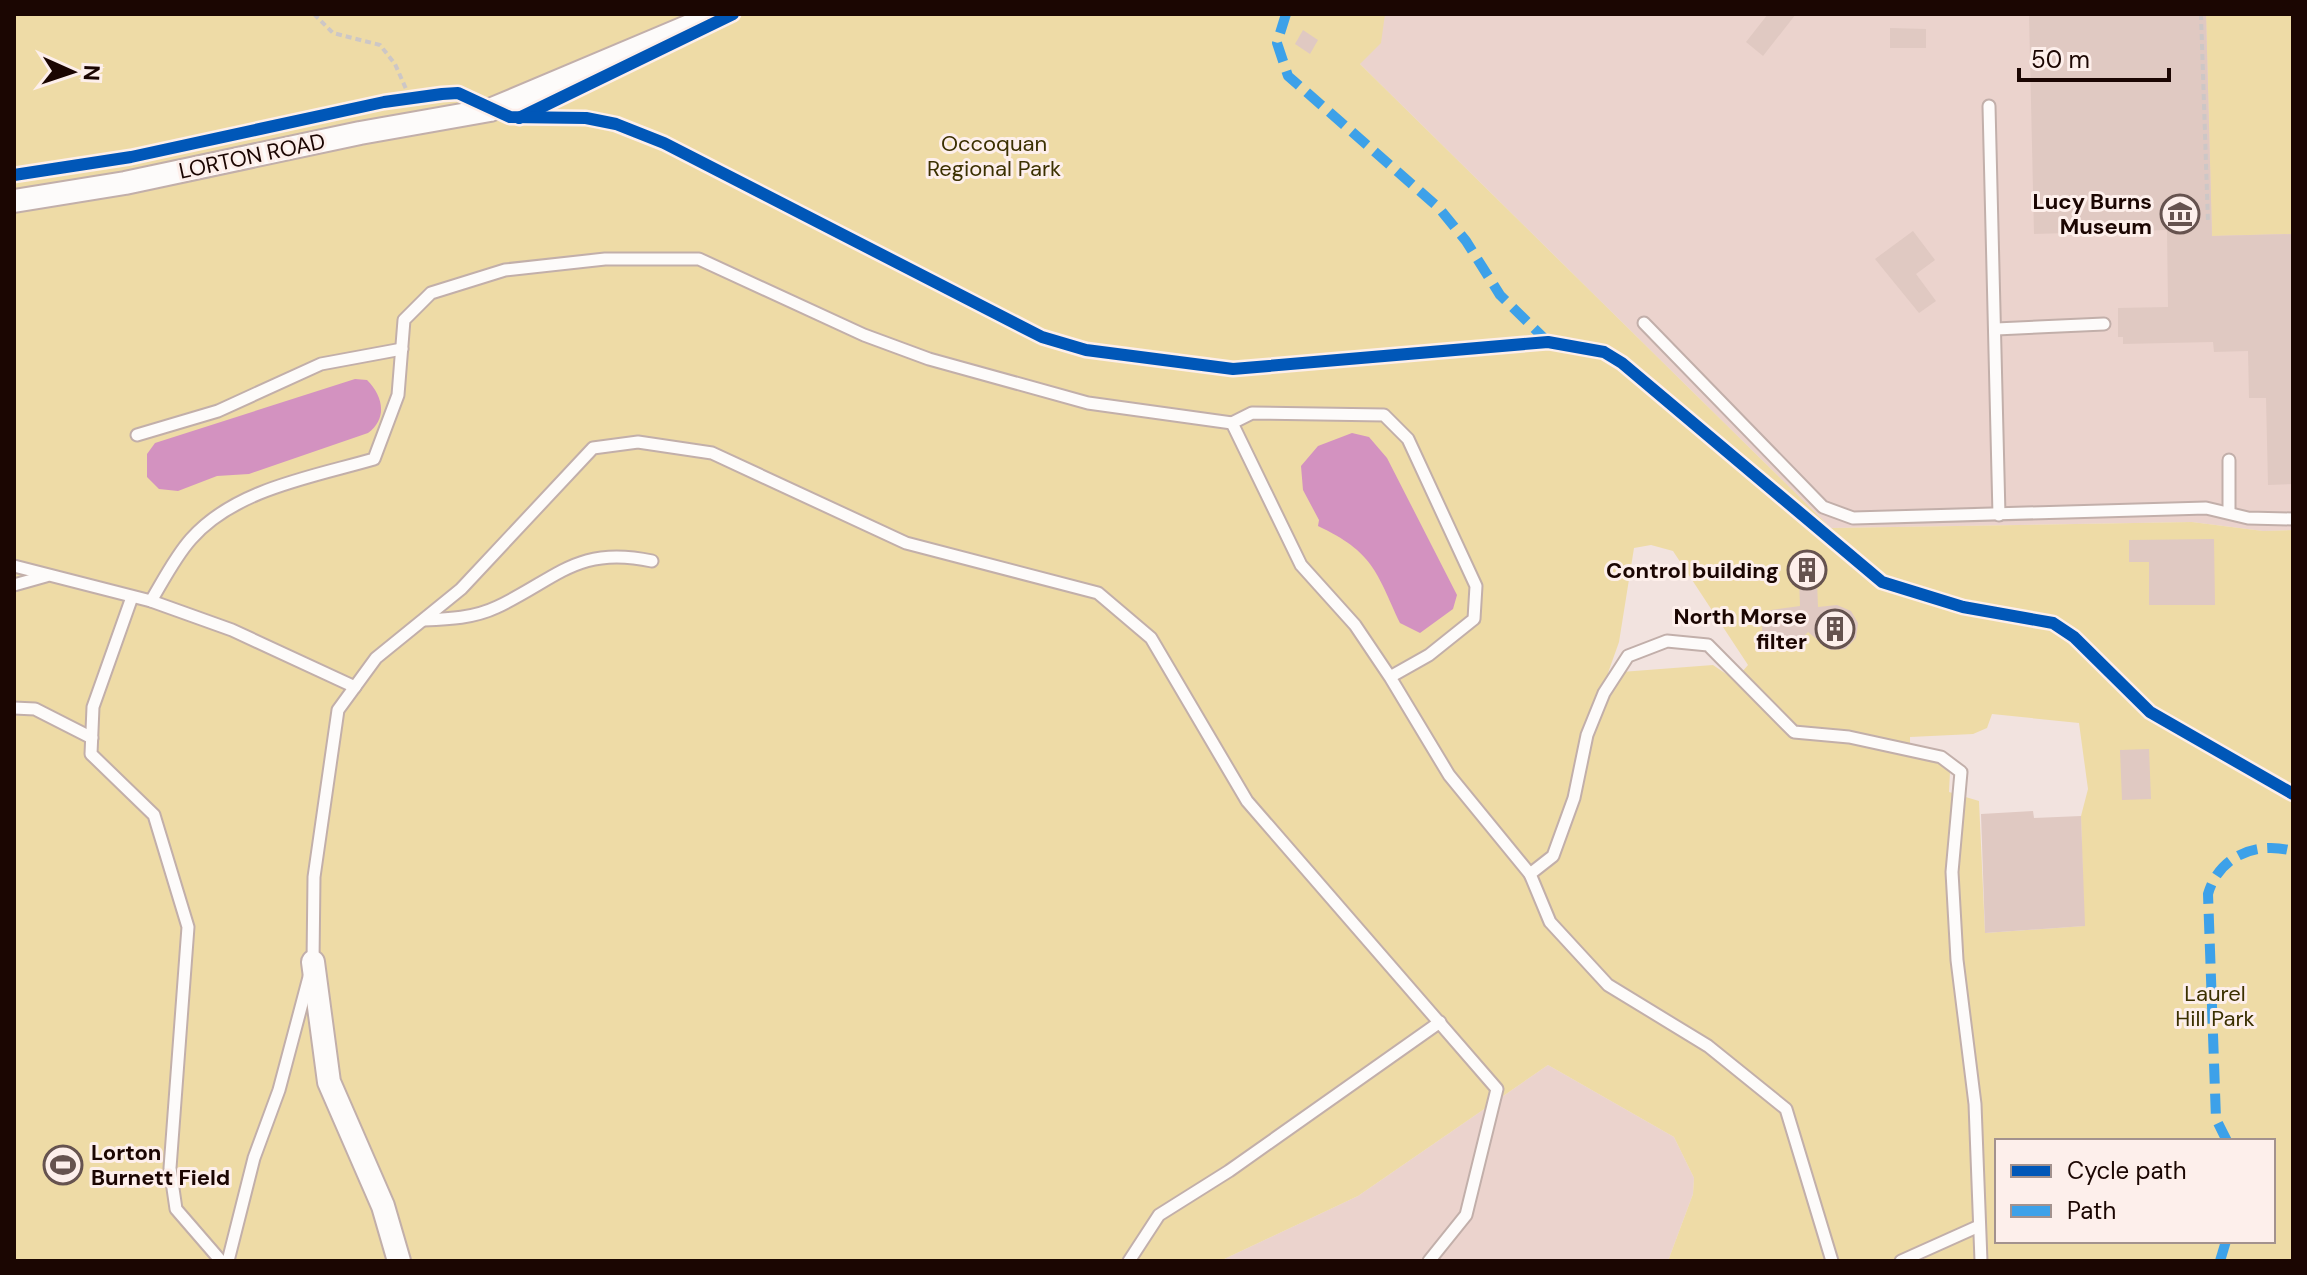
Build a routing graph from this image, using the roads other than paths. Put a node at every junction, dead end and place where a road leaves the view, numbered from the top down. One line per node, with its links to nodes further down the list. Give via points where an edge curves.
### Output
1 (718, 14): 3 (street, LORTON ROAD, via 490,110)
2 (1989, 106): 6 (lane)
3 (14, 201)
4 (1644, 323): 12 (lane, via 1823,507 1853,518)
5 (2104, 324): 6 (lane)
6 (1996, 329): 12 (lane)
7 (402, 349): 8 (lane, via 404,320 431,293 490,275 605,259 699,259 929,359 1088,403); 9 (lane, via 321,364 218,411); 19 (lane, via 398,395 374,459 289,483 228,508 191,539)
8 (1232, 423): 21 (lane, via 1301,565 1355,625); 21 (lane, via 1252,413 1384,415 1408,439 1476,586 1474,619 1429,655)
9 (137, 435)
10 (2229, 460): 11 (lane)
11 (2229, 512): 12 (lane, via 2206,508); 13 (lane)
12 (1999, 515)
13 (2293, 519)
14 (652, 561): 20 (lane, via 607,555 560,570 476,614)
15 (14, 566): 16 (lane)
16 (46, 576): 17 (lane); 18 (lane)
17 (14, 585)
18 (132, 597): 19 (lane); 24 (lane, via 93,707)
19 (151, 601): 22 (lane, via 232,630)
20 (423, 620): 22 (lane, via 376,658); 27 (lane, via 461,589 593,448 638,442 712,453 906,543 1098,593 1151,638 1247,801)
21 (1390, 677): 25 (lane, via 1449,775)
22 (355, 687): 26 (lane, via 338,710 314,877)
23 (14, 708): 24 (lane, via 35,709)
24 (92, 738): 29 (lane, via 91,754 154,815 188,927 170,1168 176,1209)
25 (1530, 874): 28 (lane, via 1553,856 1604,693 1628,656 1667,641 1708,645 1794,732 1849,737 1941,757 1961,772 1952,872 1975,1104); 34 (lane, via 1550,922 1608,985 1708,1046 1786,1109)
26 (313, 962): 30 (lane); 31 (street, via 329,1082 383,1206)
27 (1440, 1022): 32 (lane, via 1159,1215); 33 (lane, via 1497,1089 1466,1215)
28 (1979, 1226): 35 (lane); 36 (lane)
29 (221, 1261)
30 (228, 1261)
31 (399, 1261)
32 (1129, 1261)
33 (1429, 1261)
34 (1832, 1261)
35 (1901, 1261)
36 (1981, 1261)

